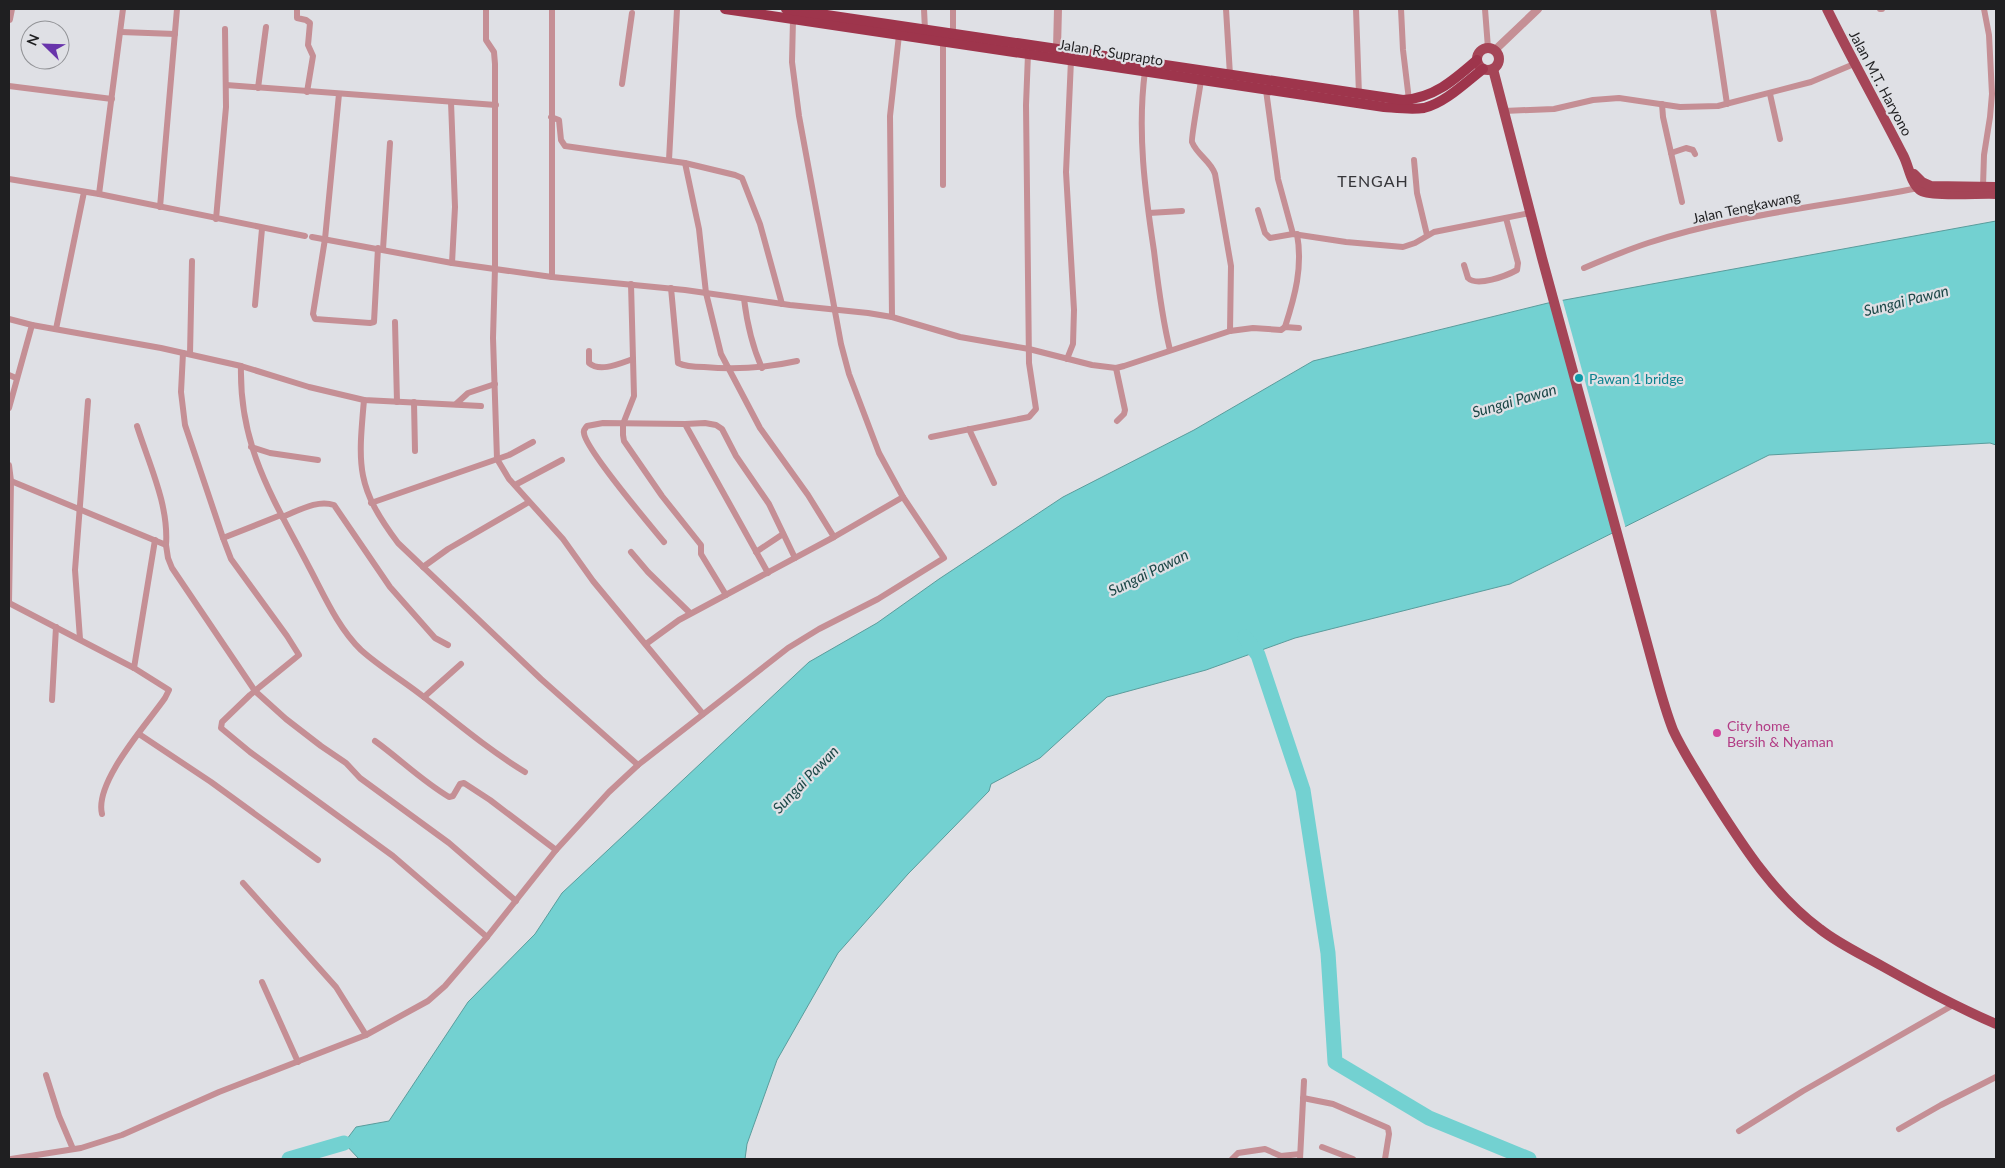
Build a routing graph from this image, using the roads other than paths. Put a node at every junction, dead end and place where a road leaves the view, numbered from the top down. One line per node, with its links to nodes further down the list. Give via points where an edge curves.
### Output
1 (11, 9): 23 (street)
2 (124, 9): 28 (street)
3 (177, 9): 29 (street)
4 (297, 9): 48 (street, via 297,18 310,23 308,45 312,56)
5 (486, 9): 55 (street, via 487,43 494,52)
6 (552, 9): 59 (street)
7 (677, 9): 64 (street)
8 (725, 9): 24 (highway, Jalan R. Suprapto)
9 (786, 9): 21 (highway, Jalan R. Suprapto)
10 (924, 9): 27 (street)
11 (953, 9): 31 (street)
12 (1058, 9): 33 (street)
13 (1226, 9): 41 (street)
14 (1356, 9): 50 (street)
15 (1401, 9): 53 (street)
16 (1485, 9): 34 (street)
17 (1538, 9): 34 (street)
18 (1713, 9): 57 (street)
19 (1827, 9): 37 (main road, Jalan M.T. Haryono)
20 (1984, 9): 70 (street, via 1989,35 1992,94)
21 (822, 12): 27 (highway, Jalan R. Suprapto)
22 (632, 13): 43 (street)
23 (9, 19)
24 (793, 19): 30 (highway, Jalan R. Suprapto); 102 (street, via 792,62 798,108)
25 (266, 27): 46 (street)
26 (224, 29): 44 (street)
27 (925, 30): 31 (highway, Jalan R. Suprapto)
28 (120, 32): 29 (street); 52 (street)
29 (175, 34): 76 (street)
30 (899, 35): 32 (highway, Jalan R. Suprapto); 103 (street, via 890,116)
31 (959, 38): 32 (highway, Jalan R. Suprapto); 33 (highway, Jalan R. Suprapto); 35 (highway, Jalan R. Suprapto)
32 (943, 42): 69 (street)
33 (1057, 48): 39 (highway, Jalan R. Suprapto)
34 (1491, 49): 38 (main road, via 1478,53); 38 (main road, via 1499,60)
35 (1028, 54): 36 (highway, Jalan R. Suprapto); 111 (street)
36 (1071, 60): 40 (highway, Jalan R. Suprapto); 116 (street, via 1066,172 1074,303 1073,344)
37 (1854, 64): 51 (street); 68 (main road, Jalan M.T. Haryono)
38 (1484, 66): 47 (highway, Jalan R. Suprapto, via 1439,101 1410,109); 53 (highway, Jalan R. Suprapto, via 1441,89); 58 (main road)
39 (1160, 69): 40 (highway, Jalan R. Suprapto); 41 (highway, Jalan R. Suprapto); 42 (highway, Jalan R. Suprapto)
40 (1145, 71): 79 (street, via 1142,140)
41 (1230, 75): 50 (highway, Jalan R. Suprapto)
42 (1201, 80): 47 (highway, Jalan R. Suprapto); 110 (street, via 1192,141 1210,162 1215,174 1231,266)
43 (622, 84)
44 (226, 85): 46 (street); 82 (street)
45 (9, 86): 52 (street)
46 (258, 88): 48 (street)
47 (1266, 90): 84 (street, via 1279,186)
48 (307, 92): 49 (street)
49 (339, 94): 54 (street); 88 (street)
50 (1359, 94): 53 (highway, Jalan R. Suprapto)
51 (1770, 94): 57 (street); 60 (street)
52 (112, 99): 73 (street)
53 (1409, 100)
54 (451, 102): 55 (street); 91 (street, via 456,207)
55 (496, 104): 93 (street)
56 (1662, 104): 57 (street, via 1694,107); 58 (street, via 1619,98 1554,109); 62 (street)
57 (1727, 104)
58 (1504, 111): 80 (main road)
59 (551, 116): 64 (street, via 559,120 561,140 565,146); 95 (street)
60 (1780, 139)
61 (390, 143): 89 (street)
62 (1671, 153): 63 (street, via 1688,148); 75 (street)
63 (1695, 154)
64 (668, 160): 66 (street)
65 (1414, 160): 85 (street, via 1417,193)
66 (685, 163): 98 (street, via 701,243); 100 (street, via 742,178 760,224)
67 (9, 179): 72 (street)
68 (1918, 184): 70 (main road); 74 (main road, via 1929,193); 94 (street, Jalan Tengkawang, via 1691,231 1648,243)
69 (943, 185)
70 (1983, 186): 71 (main road)
71 (1996, 187)
72 (84, 192): 73 (street); 109 (street)
73 (99, 194): 76 (street)
74 (1996, 194)
75 (1682, 202)
76 (160, 207): 82 (street)
77 (1258, 210): 84 (street, via 1268,237)
78 (1182, 211): 79 (street)
79 (1149, 213): 112 (street)
80 (1530, 213): 81 (street); 188 (main road, via 1656,676 1673,729 1696,772 1761,870 1789,902 1821,930 1884,968)
81 (1506, 218): 85 (street); 92 (street, via 1518,263 1516,270 1473,282 1468,278)
82 (216, 219): 83 (street)
83 (262, 229): 86 (street); 101 (street)
84 (1295, 234): 85 (street, via 1403,247); 107 (street, via 1300,269)
85 (1427, 235)
86 (304, 236)
87 (312, 237): 88 (street)
88 (325, 239): 89 (street); 89 (street, via 313,314 318,320 374,322)
89 (381, 249): 91 (street)
90 (192, 261): 114 (street)
91 (452, 262): 93 (street)
92 (1464, 265)
93 (495, 268): 95 (street); 124 (street)
94 (1584, 268)
95 (552, 277): 96 (street)
96 (631, 284): 97 (street); 115 (street)
97 (671, 288): 98 (street); 121 (street, via 676,362)
98 (706, 293): 99 (street); 121 (street, via 720,354)
99 (744, 299): 100 (street); 119 (street)
100 (782, 304): 102 (street)
101 (255, 305)
102 (835, 310): 103 (street); 148 (street, via 841,344 869,429)
103 (892, 317): 111 (street, via 960,337)
104 (9, 319): 106 (street)
105 (395, 322): 127 (street)
106 (32, 325): 109 (street); 123 (street)
107 (1285, 327): 108 (street); 110 (street, via 1282,330 1253,328)
108 (1299, 328)
109 (56, 329): 114 (street)
110 (1230, 331): 112 (street)
111 (1029, 349): 116 (street); 136 (street, via 1035,412 1029,417)
112 (1170, 350): 120 (street)
113 (589, 351): 115 (street, via 589,363 593,366 614,366)
114 (186, 354): 118 (street); 155 (street, via 181,392 185,425)
115 (633, 358): 133 (street, via 634,396)
116 (1067, 359): 120 (street)
117 (797, 361): 119 (street)
118 (241, 366): 125 (street); 139 (street, via 240,392)
119 (762, 368): 121 (street)
120 (1116, 368): 132 (street, via 1125,410)
121 (728, 369): 154 (street, via 760,428)
122 (9, 376): 123 (street)
123 (16, 378): 131 (street)
124 (495, 384): 129 (street, via 468,393); 130 (street)
125 (364, 400): 127 (street); 150 (street, via 361,469)
126 (88, 401): 151 (street)
127 (397, 402): 128 (street)
128 (414, 402): 129 (street); 140 (street)
129 (456, 404): 130 (street)
130 (496, 406): 141 (street)
131 (9, 408)
132 (1118, 421)
133 (623, 424): 134 (street); 157 (street, via 594,424 585,428 584,435 610,475); 164 (street, via 622,435 630,451 701,544 701,554)
134 (685, 424): 153 (street, via 706,423 722,429 769,504); 160 (street)
135 (137, 426): 158 (street, via 166,522)
136 (969, 429): 137 (street); 146 (street)
137 (931, 437)
138 (534, 442): 141 (street)
139 (251, 447): 142 (street); 152 (street)
140 (415, 450)
141 (497, 459): 147 (street); 150 (street)
142 (318, 460)
143 (562, 460): 147 (street)
144 (9, 466): 145 (street)
145 (11, 481): 151 (street); 165 (street)
146 (994, 483)
147 (515, 485): 149 (street)
148 (903, 497): 154 (street); 176 (street, via 943,559 788,648)
149 (529, 502): 162 (street); 169 (street, via 563,539)
150 (371, 503): 162 (street, via 398,543)
151 (79, 510): 156 (street); 168 (street, via 75,570)
152 (282, 516): 155 (street); 170 (street, via 324,503 334,505 390,588 435,638); 174 (street, via 350,638 361,650)
153 (783, 534): 160 (street); 161 (street)
154 (834, 537): 161 (street)
155 (223, 538): 173 (street, via 231,559 299,653)
156 (155, 540): 158 (street); 172 (street)
157 (664, 542)
158 (166, 545): 173 (street, via 172,568)
159 (631, 552): 166 (street)
160 (756, 552): 163 (street)
161 (795, 558): 163 (street)
162 (423, 567): 179 (street, via 554,692)
163 (768, 573): 164 (street)
164 (726, 595): 166 (street)
165 (9, 603): 167 (street)
166 (690, 613): 169 (street)
167 (56, 627): 168 (street); 175 (street)
168 (80, 639): 172 (street)
169 (646, 644): 176 (street)
170 (448, 645)
171 (460, 664): 174 (street)
172 (134, 668): 177 (street, via 170,691)
173 (255, 691): 185 (street, via 286,719 346,763 360,778 449,843); 186 (street, via 222,722 223,731 393,856)
174 (424, 697): 180 (street, via 488,748)
175 (52, 700)
176 (703, 714): 179 (street)
177 (139, 734): 181 (street, via 105,787 101,798); 183 (street)
178 (375, 741): 182 (street, via 449,797 464,783)
179 (638, 766): 182 (street, via 609,792)
180 (525, 772)
181 (102, 814)
182 (556, 850): 185 (street)
183 (318, 860)
184 (243, 883): 190 (street, via 336,987)
185 (516, 901): 186 (street)
186 (487, 937): 190 (street, via 428,1001)
187 (262, 982): 191 (street)
188 (1955, 1004): 189 (main road); 197 (street)
189 (1996, 1024)
190 (366, 1035): 191 (street)
191 (298, 1062): 199 (street, via 122,1135)
192 (46, 1075): 199 (street)
193 (1996, 1077): 196 (street)
194 (1304, 1081): 195 (street)
195 (1303, 1098): 200 (street); 204 (street, via 1333,1104 1388,1128)
196 (1899, 1129)
197 (1739, 1131)
198 (1322, 1147): 203 (street)
199 (73, 1149): 201 (street)
200 (1300, 1157): 202 (street, via 1281,1156 1265,1149 1238,1153)
201 (11, 1159)
202 (1232, 1159)
203 (1353, 1159)
204 (1385, 1159)

